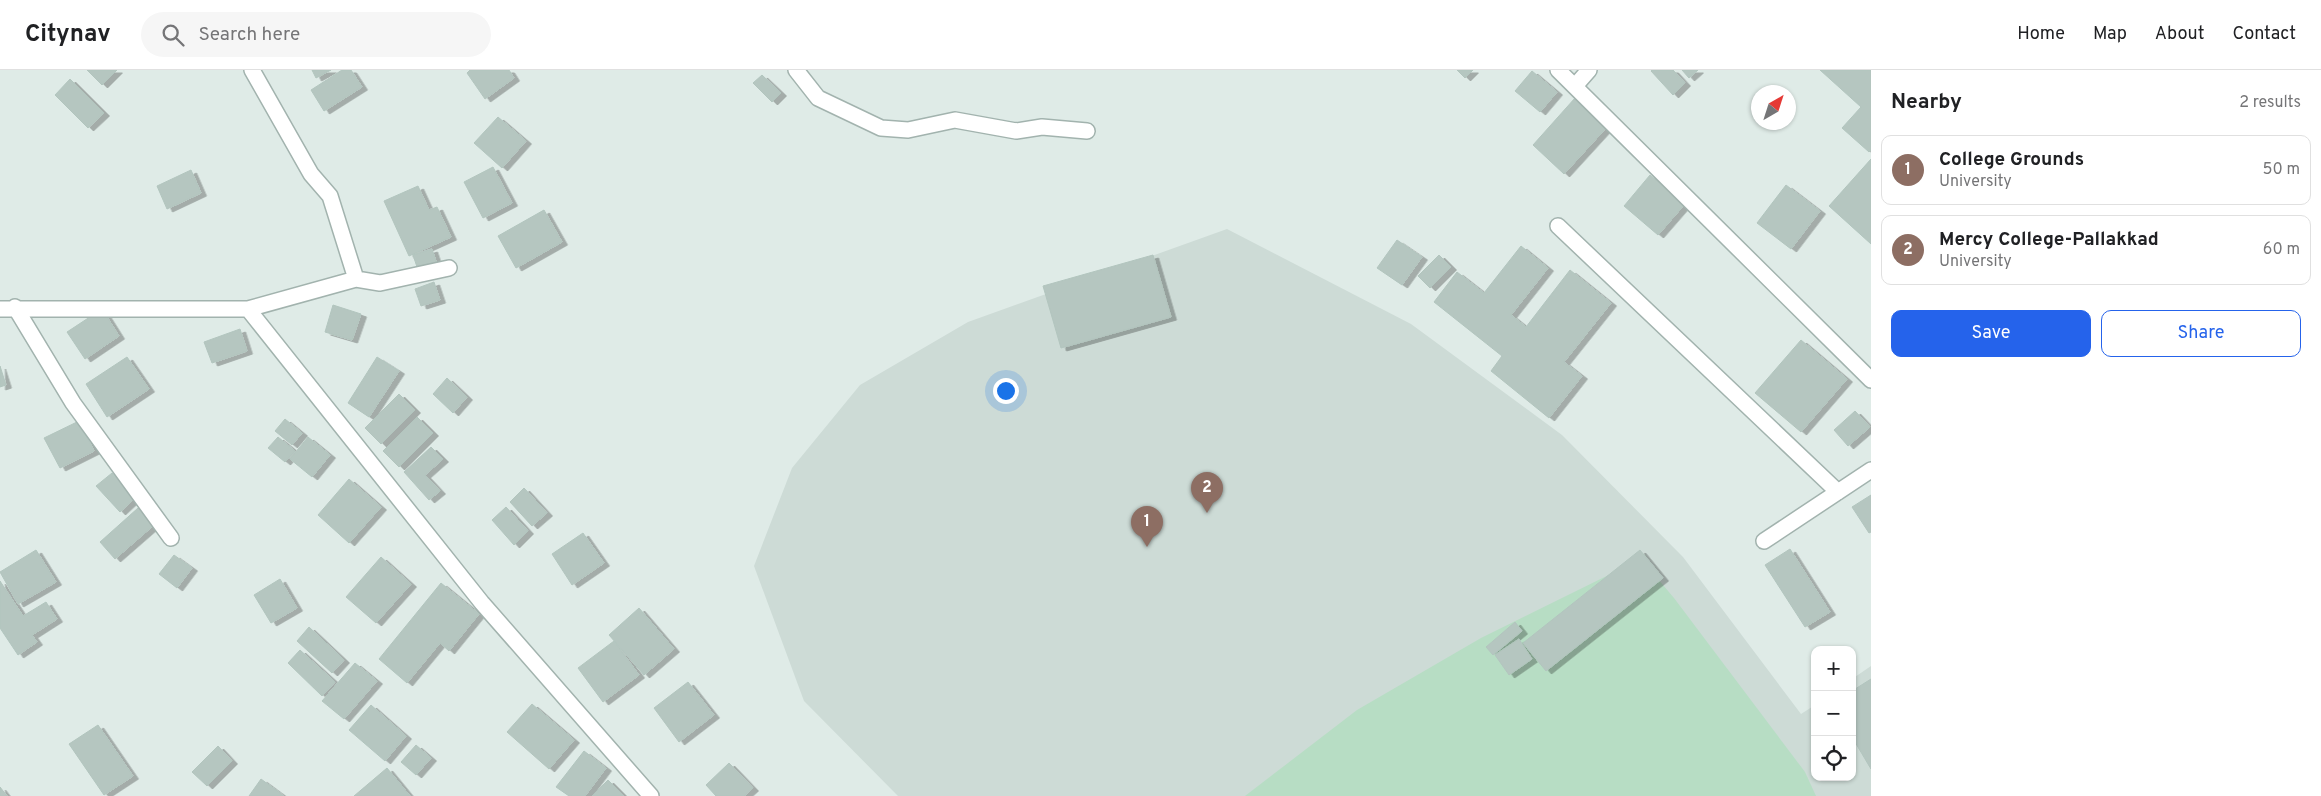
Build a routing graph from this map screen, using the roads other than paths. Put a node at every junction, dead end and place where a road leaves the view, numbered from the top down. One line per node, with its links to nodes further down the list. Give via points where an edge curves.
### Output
1 (252, 70): 9 (street, via 311,174 330,196)
2 (796, 70): 6 (street, via 818,98 882,128 908,130 955,120 1016,131 1042,127)
3 (1558, 70): 5 (street)
4 (1589, 70): 5 (street)
5 (1575, 86): 12 (street)
6 (1087, 131)
7 (1558, 226): 14 (street)
8 (448, 268): 9 (street, via 380,284)
9 (356, 279): 11 (street)
10 (7, 308): 11 (street); 15 (street)
11 (248, 309): 17 (street, via 482,602)
12 (1871, 380)
13 (1871, 470): 14 (street)
14 (1838, 492): 16 (street)
15 (171, 538)
16 (1764, 541)
17 (650, 796)

